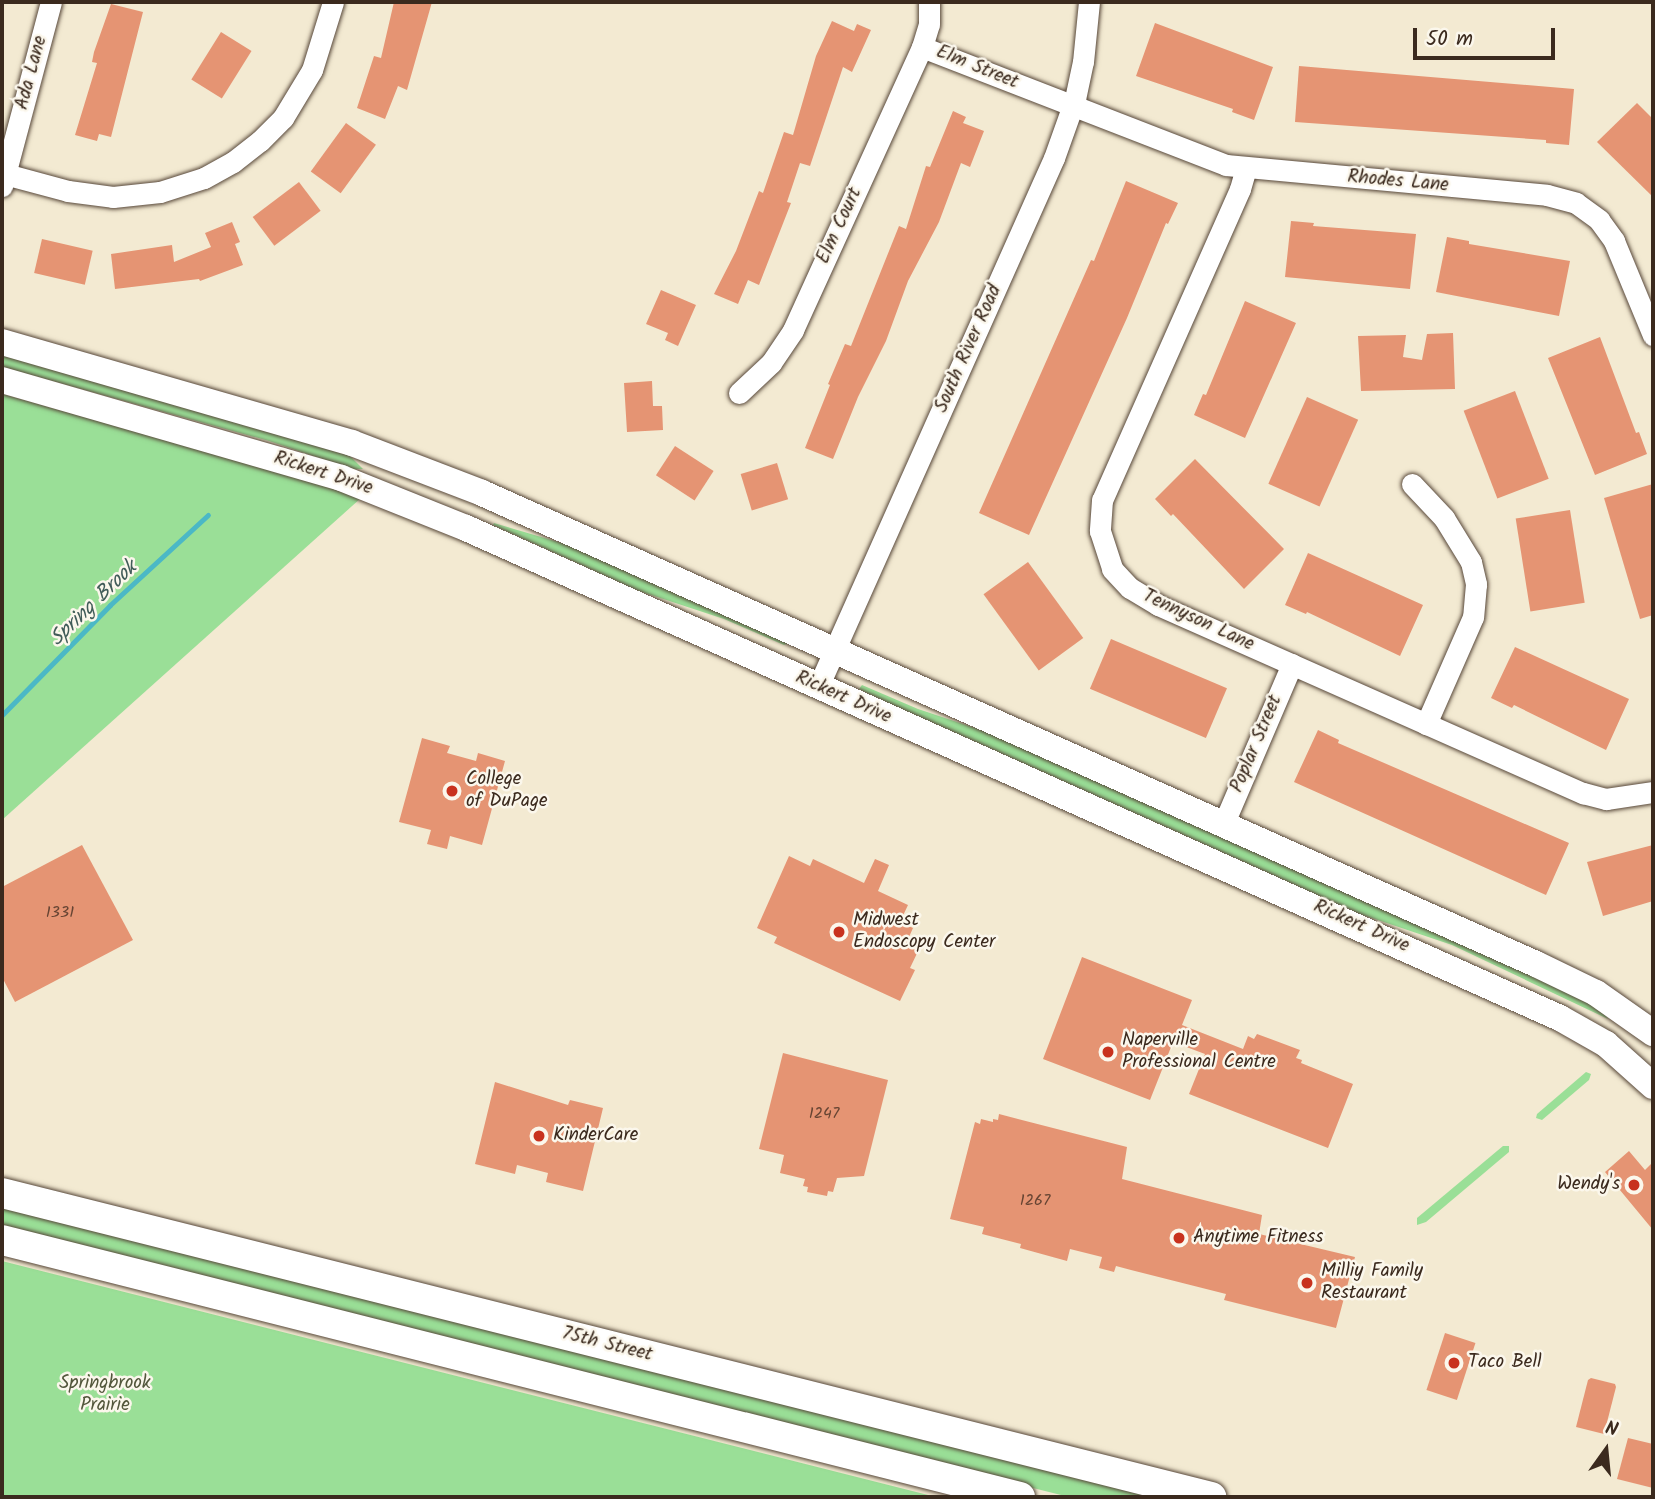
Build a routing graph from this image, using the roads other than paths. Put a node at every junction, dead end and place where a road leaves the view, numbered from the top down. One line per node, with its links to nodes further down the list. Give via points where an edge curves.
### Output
1 (51, 2): 8 (street, Ada Lane)
2 (333, 2): 8 (street, via 312,70 283,118 251,148 204,178 160,192 113,197)
3 (929, 2): 5 (street, Elm Street)
4 (1089, 2): 6 (street, South River Road)
5 (922, 47): 6 (street, Elm Street); 12 (street, Elm Court, via 793,330 771,363)
6 (1073, 107): 7 (street, Rhodes Lane, via 1202,157); 14 (street, South River Road)
7 (1246, 168): 9 (street, Rhodes Lane, via 1547,195 1576,203 1599,220 1614,241); 15 (street, Tennyson Lane, via 1108,483 1098,522 1107,558 1130,588)
8 (3, 180)
9 (1653, 335)
10 (2, 342): 14 (street, Rickert Drive, via 288,423 399,460)
11 (2, 380): 16 (street, Rickert Drive, via 341,478 491,539)
12 (739, 393)
13 (1412, 484): 17 (street, via 1444,518 1471,562 1476,584 1473,617)
14 (834, 650): 16 (street, South River Road); 19 (street, Rickert Drive)
15 (1292, 664): 17 (street, Tennyson Lane); 19 (street, Poplar Street)
16 (818, 687): 21 (street, Rickert Drive, via 1488,984)
17 (1426, 724): 18 (street, Tennyson Lane, via 1595,797)
18 (1653, 792)
19 (1223, 825): 20 (street, Rickert Drive, via 1536,964)
20 (1647, 1019): 21 (street)
21 (1606, 1044): 22 (street, Rickert Drive)
22 (1648, 1072)
23 (2, 1193): 26 (main road, 75th Street)
24 (2, 1240): 25 (main road)
25 (1020, 1497)
26 (1211, 1497)

